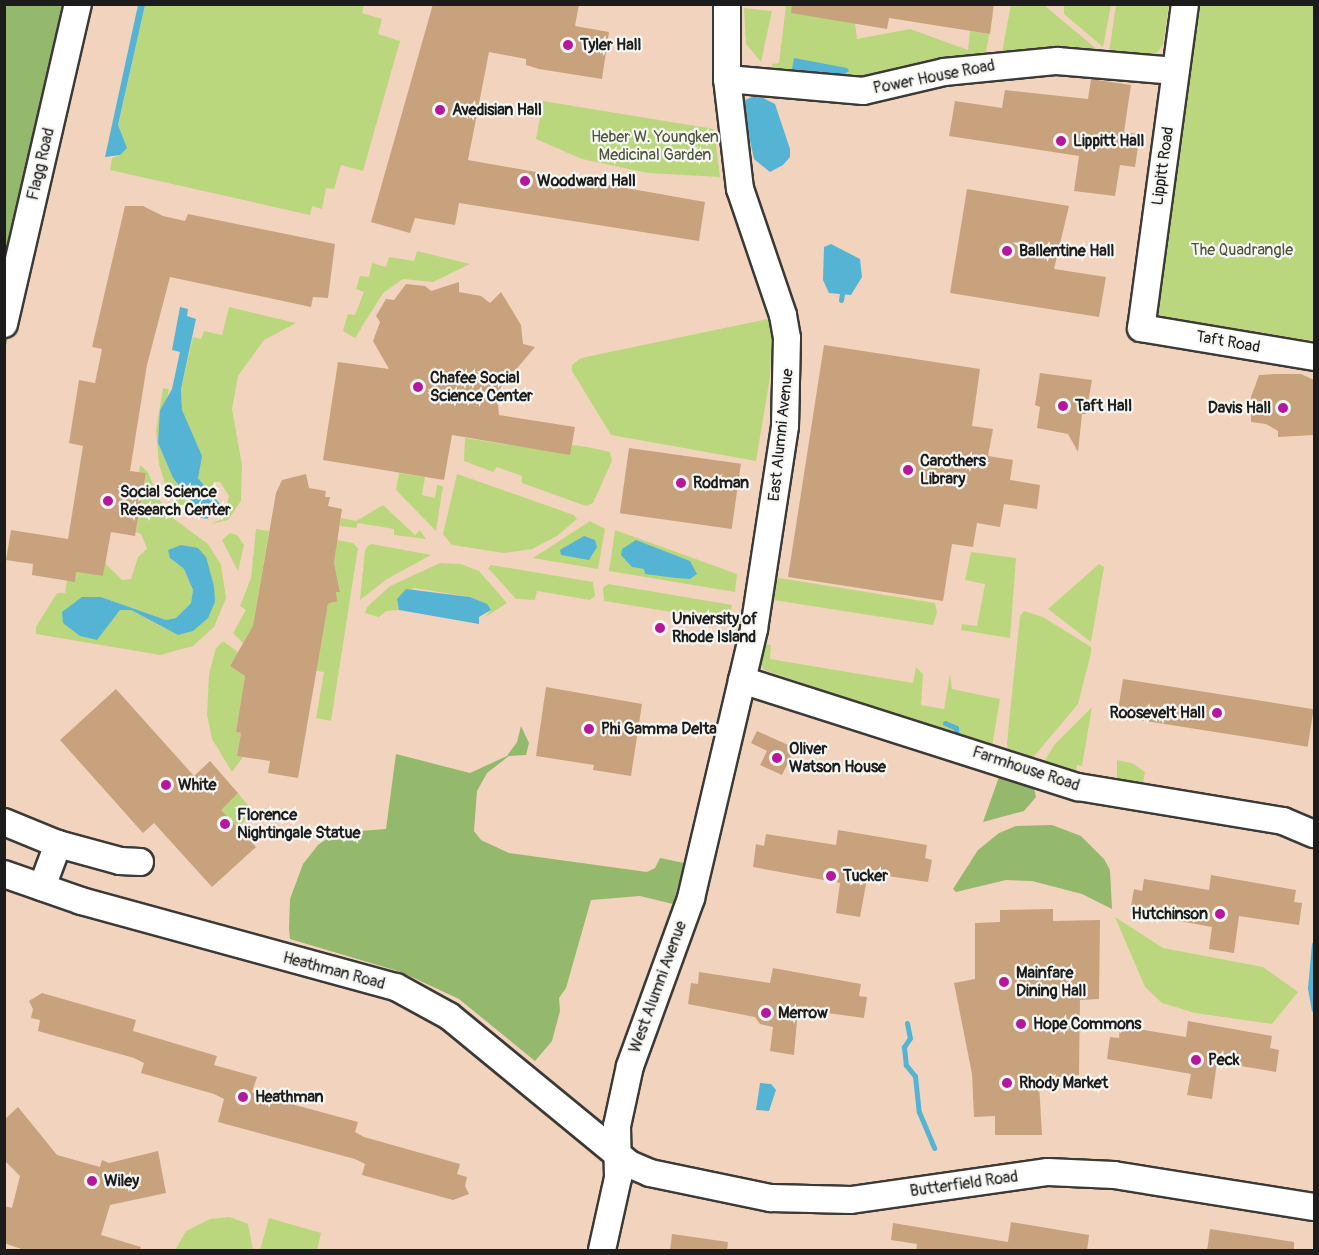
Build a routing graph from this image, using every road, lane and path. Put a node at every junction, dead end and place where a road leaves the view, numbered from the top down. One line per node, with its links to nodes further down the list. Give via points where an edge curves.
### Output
1 (78, 4): 6 (street, Flagg Road)
2 (727, 4): 5 (street, East Alumni Avenue)
3 (1185, 4): 4 (street, Lippitt Road)
4 (1176, 71): 5 (street, Power House Road, via 1057,61 944,72 863,91); 7 (street, Lippitt Road)
5 (727, 79): 9 (street, East Alumni Avenue, via 740,189 783,315 789,364 759,603)
6 (4, 324)
7 (1141, 328): 8 (street, Taft Road)
8 (1314, 357)
9 (742, 680): 10 (street, East Alumni Avenue); 12 (street, Farmhouse Road, via 1078,787 1283,821)
10 (732, 726): 17 (street, West Alumni Avenue, via 691,898 630,1066 617,1126)
11 (4, 822): 13 (street)
12 (1314, 834)
13 (58, 844): 14 (street, via 120,861); 16 (street)
14 (140, 862)
15 (4, 874): 16 (street, Heathman Road)
16 (42, 887): 17 (street, Heathman Road, via 396,987 449,1016)
17 (618, 1155): 18 (street, Butterfield Road, via 641,1170 771,1198 851,1200 1047,1172 1114,1175); 19 (street, West Alumni Avenue, via 617,1183)
18 (1314, 1207)
19 (602, 1251)

